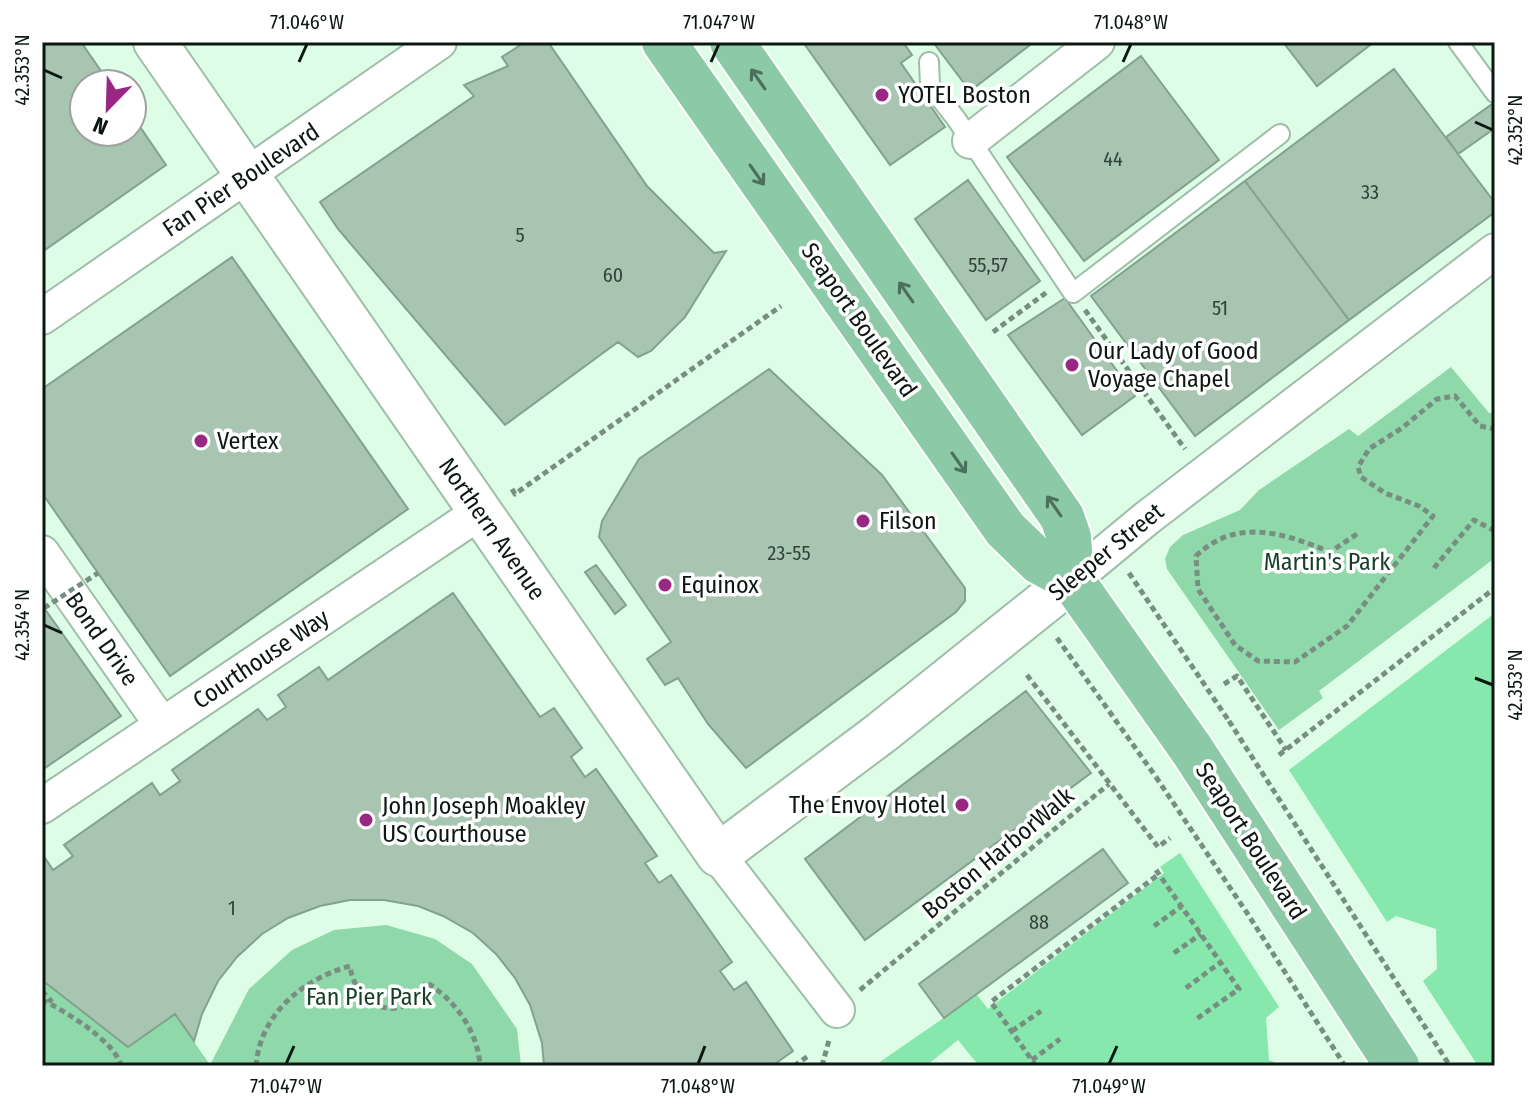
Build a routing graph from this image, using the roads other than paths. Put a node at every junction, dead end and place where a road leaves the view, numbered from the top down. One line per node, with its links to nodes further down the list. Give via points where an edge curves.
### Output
1 (155, 42): 11 (street, Northern Avenue)
2 (439, 42): 11 (street, Fan Pier Boulevard)
3 (664, 42): 16 (main road, Seaport Boulevard, one-way to 16, via 1005,529 1039,562)
4 (732, 42): 16 (main road, one-way to 4, via 1062,517)
5 (1097, 42): 10 (street)
6 (1458, 42): 8 (lane)
7 (929, 62): 10 (lane, via 930,85)
8 (1495, 93)
9 (1280, 134): 10 (lane, via 1069,286)
10 (970, 141)
11 (247, 176): 13 (street, Fan Pier Boulevard); 14 (street, Northern Avenue)
12 (1495, 251): 16 (street, Sleeper Street)
13 (42, 317)
14 (493, 497): 17 (street, Courthouse Way); 19 (street, Northern Avenue)
15 (42, 553): 17 (street, Bond Drive)
16 (1072, 580): 19 (street, Sleeper Street); 21 (main road, Seaport Boulevard, bridge, via 1192,750)
17 (162, 725): 18 (street, Courthouse Way)
18 (42, 806)
19 (718, 855): 20 (street, Northern Avenue)
20 (837, 1010)
21 (1397, 1066)

